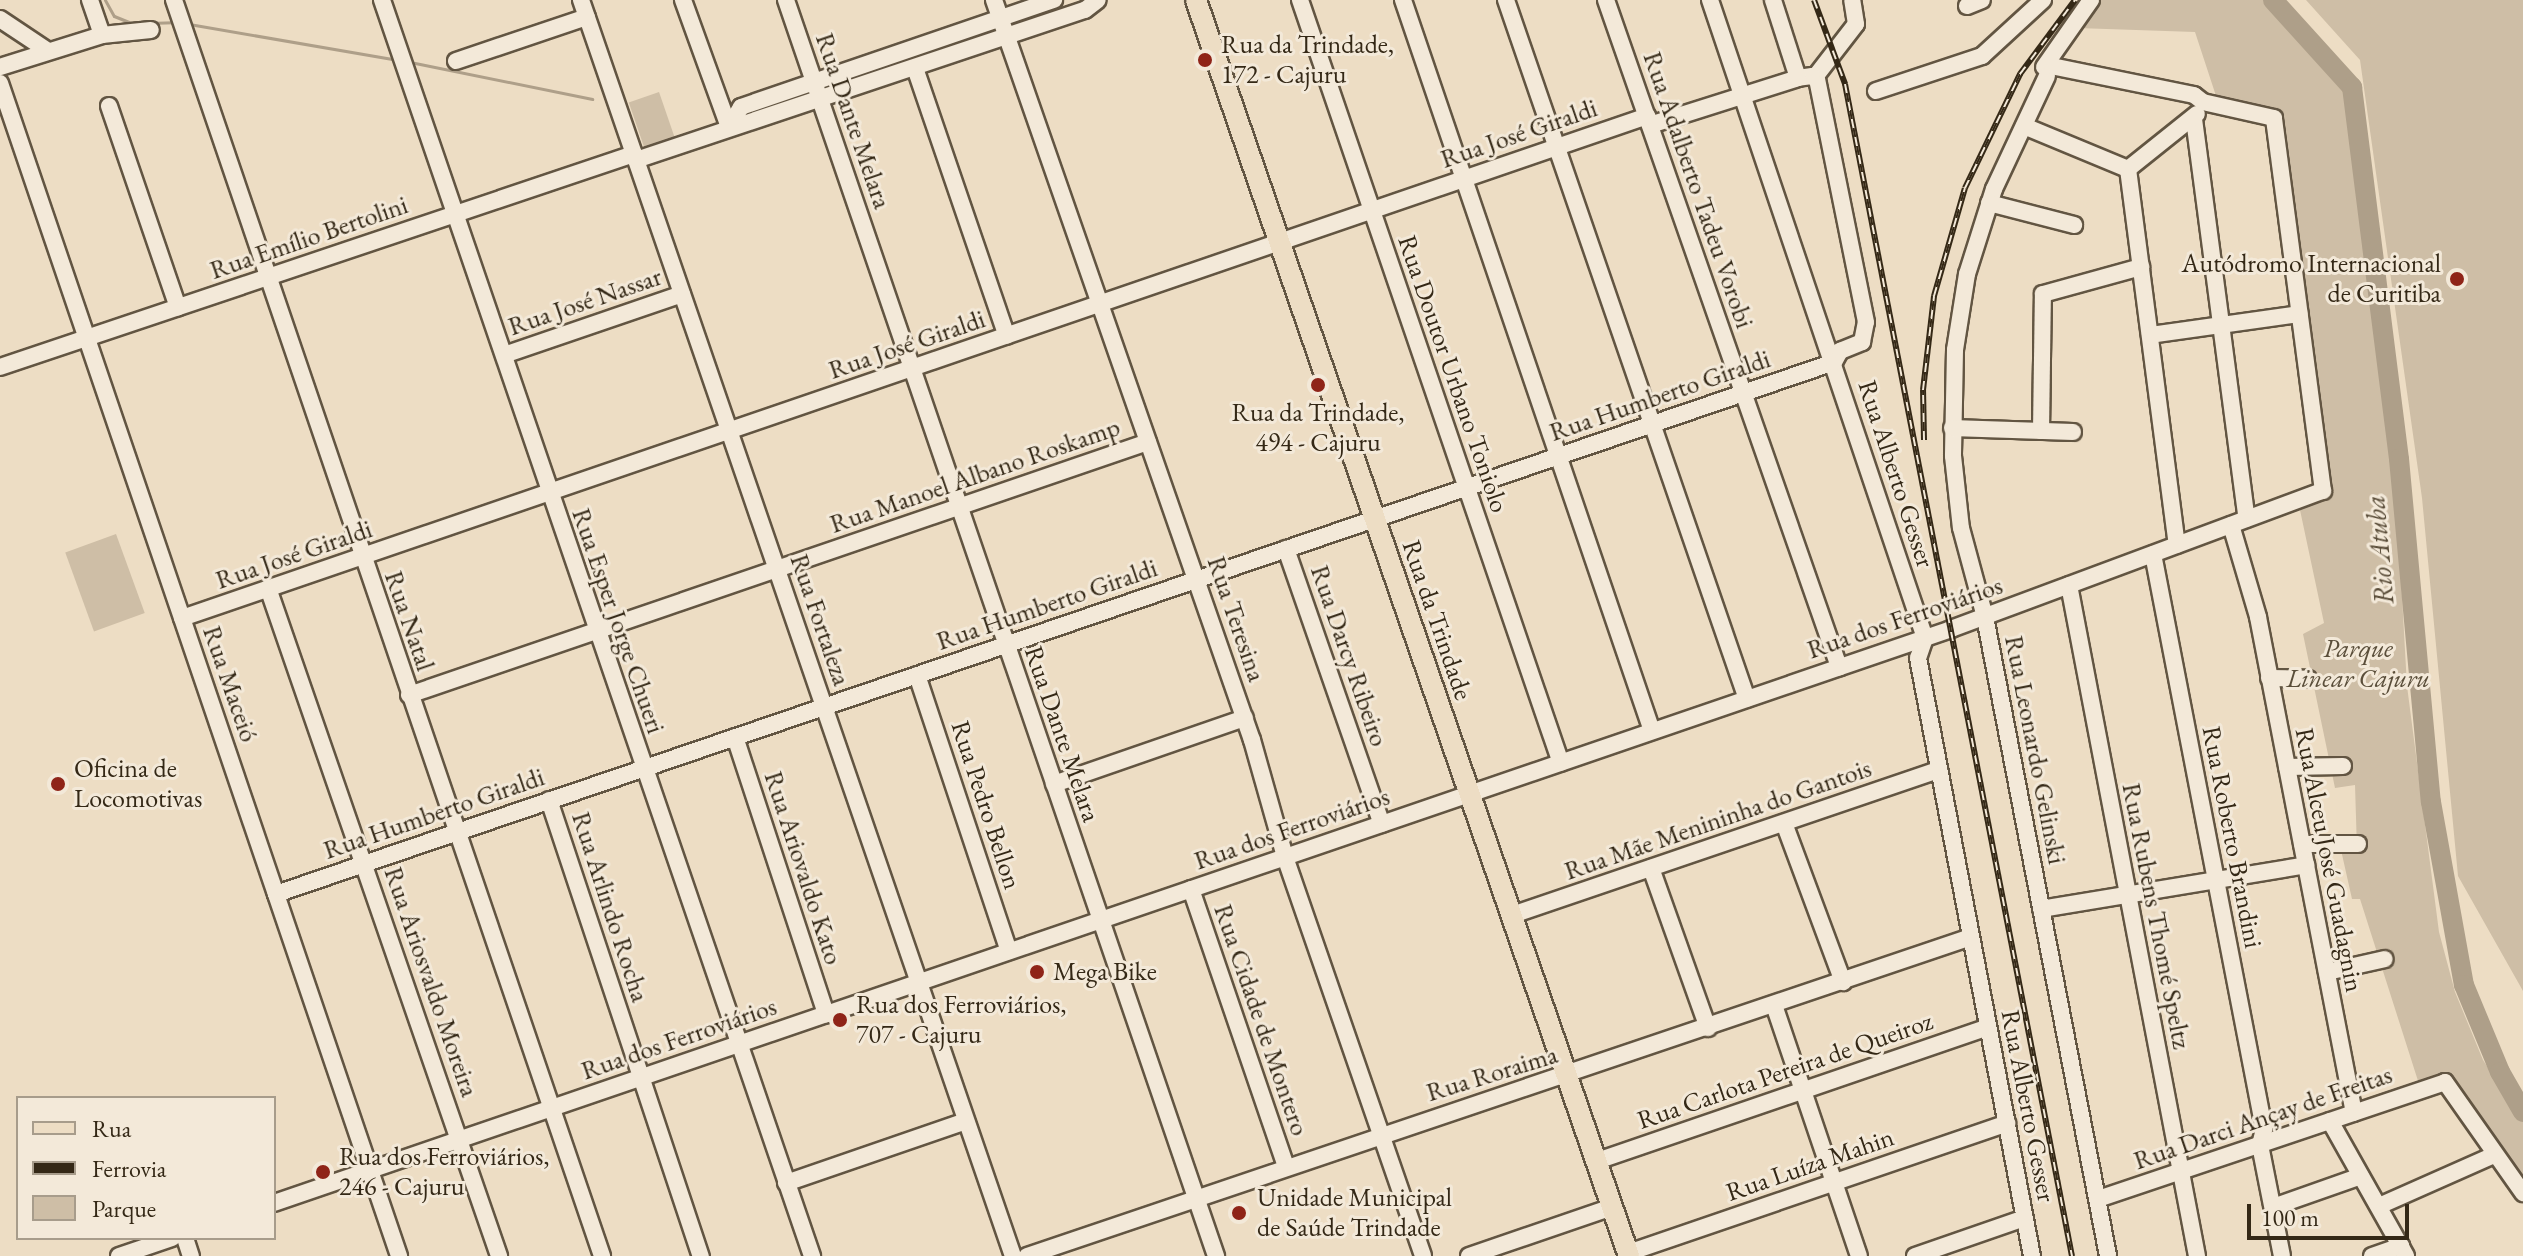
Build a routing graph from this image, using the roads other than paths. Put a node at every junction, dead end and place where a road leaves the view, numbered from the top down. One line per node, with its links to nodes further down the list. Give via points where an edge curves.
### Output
1 (90, 0): 24 (street)
2 (382, 0): 49 (street, Rua Esper Jorge Chueri)
3 (581, 0): 20 (street, Rua Fortaleza)
4 (683, 0): 42 (street)
5 (786, 0): 32 (street, Rua Dante Melara)
6 (994, 0): 21 (street, Rua Teresina)
7 (1054, 0): 21 (street, Rua Emílio Bertolini)
8 (1098, 0): 25 (street, Rua Emílio Bertolini, via 1085,10)
9 (1196, 0): 51 (main road, Rua da Trindade)
10 (1300, 0): 48 (street, Rua Doutor Urbano Toniolo)
11 (1403, 0): 46 (street)
12 (1506, 0): 43 (street)
13 (1606, 0): 40 (street, Rua Adalberto Tadeu Vorobi)
14 (1710, 0): 35 (street, Rua Alberto Gesser)
15 (1773, 0): 31 (street)
16 (1852, 0): 31 (street, via 1856,24)
17 (2043, 0): 34 (street, via 1982,56)
18 (2091, 0): 30 (street, Rua Leonardo Gelinski)
19 (177, 8): 53 (street, Rua Natal)
20 (587, 17): 27 (street); 44 (street, Rua Fortaleza)
21 (1000, 18): 25 (street, Rua Teresina); 32 (street, Rua Emílio Bertolini)
22 (0, 19): 26 (street)
23 (151, 30): 24 (street)
24 (102, 35): 26 (street)
25 (1006, 37): 29 (street, Rua Emílio Bertolini); 55 (street, Rua Teresina)
26 (48, 51): 28 (street)
27 (456, 61)
28 (0, 67)
29 (915, 68): 36 (street, Rua Emílio Bertolini); 60 (street)
30 (2048, 70): 37 (street, via 2194,95); 41 (street, Rua Leonardo Gelinski)
31 (1806, 78): 35 (street, Rua José Giraldi); 63 (street, via 1866,322 1862,342 1840,351)
32 (815, 82): 36 (street, Rua Dante Melara); 42 (street, Rua Emílio Bertolini, via 741,107)
33 (0, 83): 61 (street, Rua Maceió)
34 (1876, 91)
35 (1744, 97): 40 (street, Rua José Giraldi); 63 (street, Rua Alberto Gesser)
36 (821, 100): 42 (street, Rua Emílio Bertolini); 65 (street, Rua Dante Melara)
37 (2203, 102): 39 (street); 57 (street, via 2274,118)
38 (109, 106): 56 (street)
39 (2194, 119): 45 (street); 58 (street, Rua Alceu José Guadagnin)
40 (1648, 120): 43 (street, Rua José Giraldi); 66 (street, Rua Adalberto Tadeu Vorobi)
41 (2024, 126): 45 (street); 47 (street, Rua Leonardo Gelinski)
42 (729, 127): 44 (street, Rua Emílio Bertolini)
43 (1557, 147): 46 (street, Rua José Giraldi); 67 (street)
44 (635, 157): 49 (street, Rua Emílio Bertolini); 54 (street, Rua Fortaleza)
45 (2128, 169): 52 (street)
46 (1464, 179): 48 (street, Rua José Giraldi); 73 (street)
47 (1989, 203): 50 (street); 68 (street, Rua Leonardo Gelinski, via 1961,302)
48 (1372, 211): 51 (street, Rua José Giraldi); 74 (street, Rua Doutor Urbano Toniolo)
49 (455, 214): 53 (street, Rua Emílio Bertolini); 62 (street, Rua Esper Jorge Chueri)
50 (2074, 225)
51 (1280, 242): 55 (street, Rua José Giraldi); 77 (main road, Rua da Trindade)
52 (2141, 267): 59 (street); 69 (street, via 2043,294)
53 (269, 277): 56 (street, Rua Emílio Bertolini); 82 (street, Rua Natal)
54 (682, 294): 62 (street, Rua José Nassar); 70 (street, Rua Fortaleza)
55 (1100, 304): 60 (street, Rua José Giraldi); 72 (street, Rua Teresina)
56 (178, 308): 61 (street, Rua Emílio Bertolini)
57 (2300, 314): 58 (street); 78 (street, Rua dos Ferroviários, via 2323,491)
58 (2221, 325): 59 (street); 78 (street, Rua Alceu José Guadagnin)
59 (2150, 335): 79 (street)
60 (1007, 336): 65 (street, Rua José Giraldi)
61 (87, 338): 64 (street, Rua Emílio Bertolini); 88 (street, Rua Maceió)
62 (504, 355): 75 (street, Rua Esper Jorge Chueri)
63 (1834, 362): 66 (street, Rua Humberto Giraldi); 90 (street, Rua Alberto Gesser)
64 (0, 367)
65 (912, 369): 70 (street, Rua José Giraldi); 76 (street, Rua Dante Melara)
66 (1743, 393): 67 (street, Rua Humberto Giraldi); 92 (street, Rua Adalberto Tadeu Vorobi)
67 (1652, 424): 73 (street, Rua Humberto Giraldi); 97 (street)
68 (1952, 428): 69 (street); 87 (street, Rua Leonardo Gelinski, via 1961,528)
69 (2041, 431): 71 (street)
70 (729, 432): 75 (street, Rua José Giraldi); 83 (street, Rua Fortaleza)
71 (2073, 432)
72 (1148, 442): 76 (street, Rua Manoel Albano Roskamp); 84 (street, Rua Teresina)
73 (1559, 456): 74 (street, Rua Humberto Giraldi); 100 (street)
74 (1467, 487): 77 (street, Rua Humberto Giraldi); 102 (street, Rua Doutor Urbano Toniolo)
75 (551, 492): 82 (street, Rua José Giraldi); 89 (street, Rua Esper Jorge Chueri)
76 (959, 507): 83 (street, Rua Manoel Albano Roskamp); 91 (street, Rua Dante Melara)
77 (1375, 518): 80 (street, Rua Humberto Giraldi); 108 (main road, Rua da Trindade)
78 (2239, 522): 79 (street, Rua dos Ferroviários); 94 (street, Rua Alceu José Guadagnin)
79 (2177, 545): 81 (street, Rua dos Ferroviários)
80 (1286, 549): 84 (street, Rua Humberto Giraldi); 111 (street, Rua Darcy Ribeiro)
81 (2153, 554): 85 (street, Rua dos Ferroviários); 119 (street, Rua Roberto Brandini)
82 (361, 557): 86 (street, Rua José Giraldi); 96 (street, Rua Natal)
83 (777, 569): 89 (street, Rua Manoel Albano Roskamp); 98 (street, Rua Fortaleza)
84 (1196, 579): 91 (street, Rua Humberto Giraldi); 99 (street, Rua Teresina)
85 (2069, 585): 87 (street, Rua dos Ferroviários); 121 (street, Rua Rubens Thomé Speltz)
86 (268, 588): 88 (street, Rua José Giraldi); 116 (street, Rua Ariosvaldo Moreira)
87 (1985, 617): 90 (street, Rua dos Ferroviários); 123 (street, Rua Leonardo Gelinski)
88 (182, 618): 122 (street, Rua Maceió)
89 (596, 631): 96 (street, Rua Manoel Albano Roskamp); 105 (street, Rua Esper Jorge Chueri)
90 (1925, 638): 92 (street, Rua dos Ferroviários); 106 (street, Rua Alberto Gesser, via 1918,658)
91 (1006, 644): 93 (street, Rua Humberto Giraldi); 107 (street, Rua Dante Melara)
92 (1839, 667): 97 (street, Rua dos Ferroviários)
93 (917, 675): 98 (street, Rua Humberto Giraldi); 127 (street, Rua Pedro Bellon)
94 (2269, 678): 95 (street); 104 (street, Rua Alceu José Guadagnin)
95 (2308, 679)
96 (409, 695): 112 (street, Rua Natal)
97 (1747, 699): 100 (street, Rua dos Ferroviários)
98 (824, 706): 101 (street, Rua Humberto Giraldi); 130 (street, Rua Fortaleza)
99 (1245, 718): 107 (street); 115 (street, Rua Teresina)
100 (1652, 731): 102 (street, Rua dos Ferroviários)
101 (735, 737): 105 (street, Rua Humberto Giraldi); 133 (street, Rua Ariovaldo Kato)
102 (1561, 763): 108 (street, Rua dos Ferroviários)
103 (2343, 766): 104 (street)
104 (2287, 767): 113 (street, Rua Alceu José Guadagnin)
105 (643, 768): 109 (street, Rua Humberto Giraldi); 136 (street, Rua Esper Jorge Chueri)
106 (1939, 770): 110 (street, Rua Mãe Menininha do Gantois); 126 (street, Rua Alberto Gesser)
107 (1054, 784): 125 (street, Rua Dante Melara)
108 (1470, 794): 111 (street, Rua dos Ferroviários); 124 (main road, Rua da Trindade)
109 (549, 800): 112 (street, Rua Humberto Giraldi); 138 (street, Rua Arlindo Rocha)
110 (1784, 823): 118 (street, Rua Mãe Menininha do Gantois); 131 (street)
111 (1382, 824): 115 (street, Rua dos Ferroviários)
112 (456, 832): 116 (street, Rua Humberto Giraldi); 140 (street, Rua Natal)
113 (2302, 844): 114 (street); 117 (street, Rua Alceu José Guadagnin)
114 (2358, 844)
115 (1285, 857): 120 (street, Rua dos Ferroviários); 145 (street, Rua Teresina)
116 (365, 863): 122 (street, Rua Humberto Giraldi); 147 (street, Rua Ariosvaldo Moreira)
117 (2306, 865): 119 (street); 129 (street, Rua Alceu José Guadagnin)
118 (1651, 868): 124 (street, Rua Mãe Menininha do Gantois); 135 (street)
119 (2215, 878): 121 (street); 146 (street, Rua Roberto Brandini)
120 (1191, 889): 125 (street, Rua dos Ferroviários); 150 (street, Rua Cidade de Montero)
121 (2127, 893): 123 (street); 152 (street, Rua Rubens Thomé Speltz)
122 (276, 894): 151 (street, Rua Maceió)
123 (2041, 909): 158 (street, Rua Leonardo Gelinski)
124 (1512, 915): 137 (main road, Rua da Trindade)
125 (1101, 920): 127 (street, Rua dos Ferroviários); 157 (street, Rua Dante Melara)
126 (1971, 937): 131 (street, Rua Roraima); 134 (street, Rua Alberto Gesser)
127 (1009, 951): 130 (street, Rua dos Ferroviários)
128 (2385, 959): 129 (street)
129 (2327, 972): 141 (street, Rua Alceu José Guadagnin)
130 (919, 982): 133 (street, Rua dos Ferroviários); 142 (street, Rua Fortaleza)
131 (1843, 982): 132 (street, Rua Roraima)
132 (1774, 1005): 135 (street, Rua Roraima); 139 (street)
133 (826, 1014): 136 (street, Rua dos Ferroviários)
134 (1988, 1027): 139 (street, Rua Carlota Pereira de Queiroz); 144 (street, Rua Alberto Gesser)
135 (1708, 1028): 137 (street, Rua Roraima, via 1580,1072)
136 (739, 1044): 138 (street, Rua dos Ferroviários); 155 (street, Rua Esper Jorge Chueri)
137 (1566, 1072): 145 (street, Rua Roraima); 149 (main road, Rua da Trindade)
138 (641, 1077): 140 (street, Rua dos Ferroviários); 171 (street, Rua Arlindo Rocha)
139 (1803, 1091): 149 (street, Rua Carlota Pereira de Queiroz); 154 (street)
140 (551, 1108): 147 (street, Rua dos Ferroviários); 170 (street, Rua Natal)
141 (2354, 1113): 143 (street, Rua Darci Ançay de Freitas); 148 (street, Rua Darci Ançay de Freitas, via 2445,1082)
142 (966, 1121): 155 (street); 173 (street, Rua Fortaleza)
143 (2330, 1121): 146 (street, Rua Darci Ançay de Freitas, via 2281,1138); 153 (street)
144 (2007, 1123): 154 (street, Rua Luíza Mahin); 163 (street, Rua Alberto Gesser)
145 (1381, 1135): 150 (street, Rua Roraima); 176 (street, Rua Teresina)
146 (2262, 1137): 152 (street, Rua Darci Ançay de Freitas); 162 (street, Rua Roberto Brandini)
147 (460, 1139): 151 (street, Rua dos Ferroviários); 169 (street, Rua Ariosvaldo Moreira)
148 (2492, 1156): 156 (street); 160 (street)
149 (1597, 1161): 161 (main road, Rua da Trindade)
150 (1286, 1167): 157 (street, Rua Roraima)
151 (369, 1170): 159 (street, Rua dos Ferroviários); 168 (street, Rua Maceió)
152 (2181, 1171): 158 (street, Rua Darci Ançay de Freitas); 182 (street, Rua Rubens Thomé Speltz)
153 (2361, 1176): 160 (street); 162 (street)
154 (1834, 1182): 166 (street, Rua Luíza Mahin); 178 (street)
155 (786, 1183): 172 (street, Rua Esper Jorge Chueri)
156 (2523, 1193)
157 (1196, 1198): 174 (street, Rua Roraima); 175 (street, Rua Dante Melara)
158 (2098, 1199): 181 (street, Rua Leonardo Gelinski)
159 (276, 1202)
160 (2379, 1206): 165 (street)
161 (1612, 1207): 166 (main road, Rua da Trindade); 177 (street)
162 (2273, 1207): 183 (street, Rua Roberto Brandini)
163 (2025, 1218): 179 (street); 180 (street, Rua Alberto Gesser)
164 (166, 1240): 167 (street)
165 (2403, 1251): 184 (street)
166 (1629, 1254)
167 (119, 1256)
168 (399, 1256)
169 (499, 1256)
170 (602, 1256)
171 (701, 1256)
172 (812, 1256)
173 (1013, 1256)
174 (1027, 1256)
175 (1216, 1256)
176 (1423, 1256)
177 (1469, 1256)
178 (1859, 1256)
179 (1915, 1256)
180 (2032, 1256)
181 (2108, 1256)
182 (2197, 1256)
183 (2282, 1256)
184 (2372, 1256)

